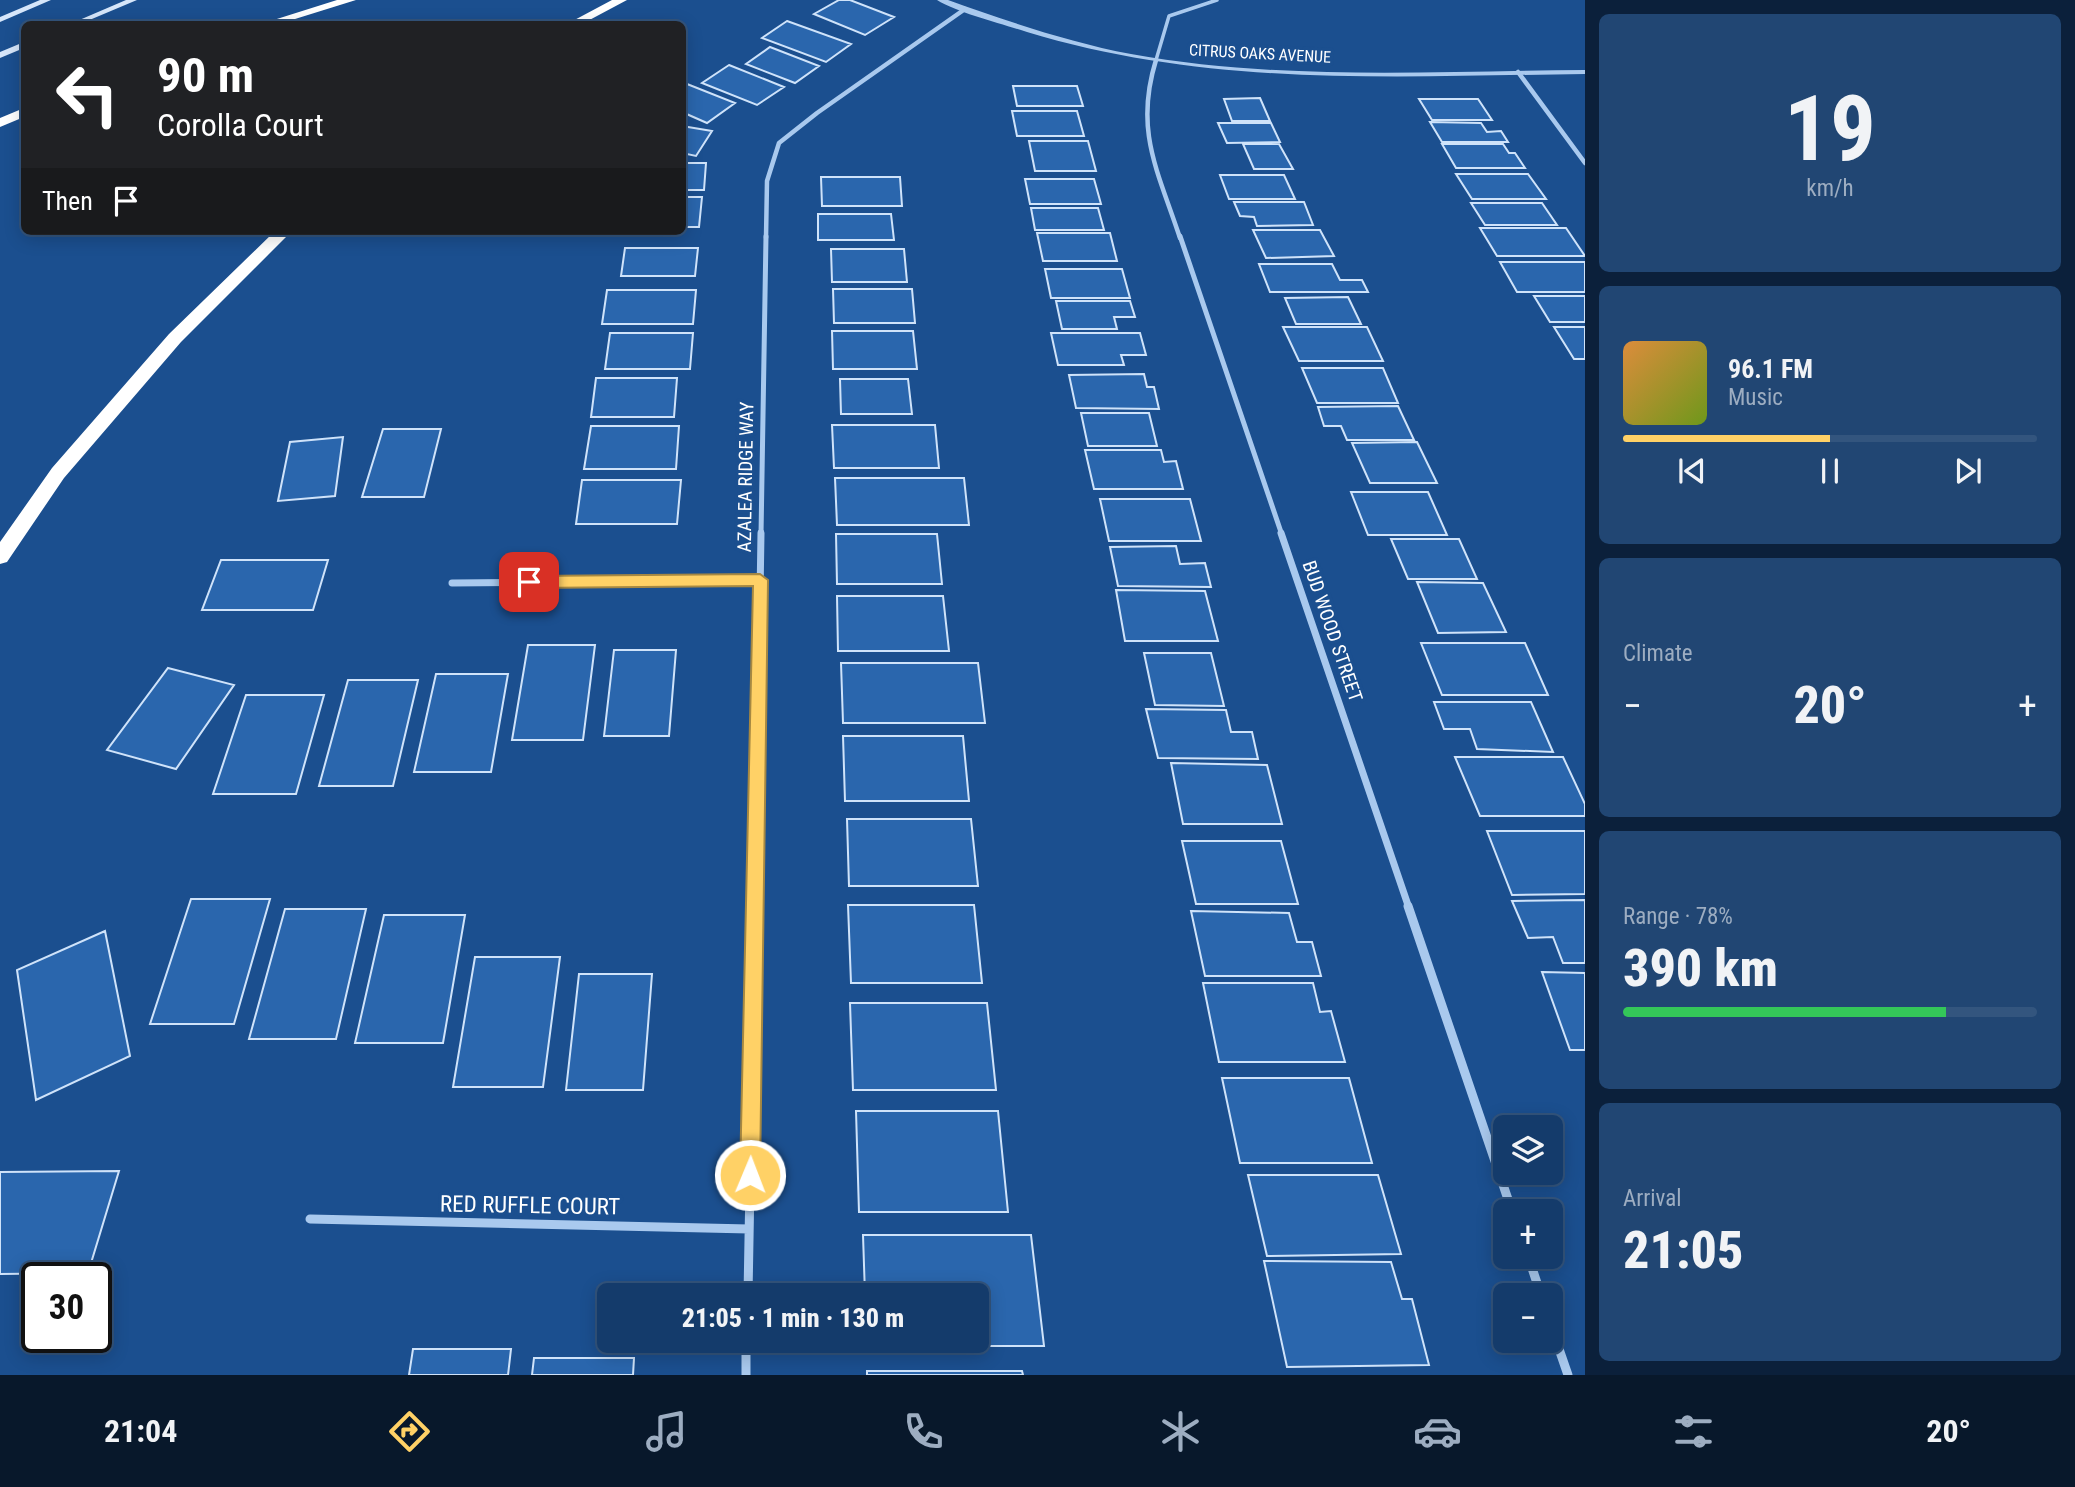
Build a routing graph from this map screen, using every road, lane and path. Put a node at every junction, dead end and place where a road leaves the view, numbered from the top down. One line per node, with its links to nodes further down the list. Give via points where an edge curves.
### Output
1 (47, 0): 8 (main road)
2 (133, 0): 9 (main road)
3 (350, 0): 10 (highway)
4 (621, 0): 11 (highway)
5 (941, 0): 7 (street, CITRUS OAKS AVENUE)
6 (1217, 0): 14 (lane, via 1169,16)
7 (965, 9): 14 (street, CITRUS OAKS AVENUE, via 1087,47); 22 (street, AZALEA RIDGE WAY, via 779,143 767,181)
8 (0, 20)
9 (81, 21)
10 (277, 21)
11 (579, 21)
12 (21, 46): 13 (main road)
13 (0, 55)
14 (1156, 60): 15 (street, CITRUS OAKS AVENUE, via 1285,72); 24 (street, BUD WOOD STREET, via 1145,92 1144,122 1154,160)
15 (1518, 72): 16 (street, CITRUS OAKS AVENUE); 19 (street)
16 (1585, 72)
17 (21, 113): 18 (highway)
18 (0, 123)
19 (1585, 163)
20 (280, 235): 21 (highway, via 174,338 58,473)
21 (0, 557)
22 (760, 580): 23 (street); 26 (street, AZALEA RIDGE WAY)
23 (452, 583)
24 (1508, 1199)
25 (310, 1219): 26 (street, RED RUFFLE COURT)
26 (749, 1229): 27 (street, AZALEA RIDGE WAY)
27 (748, 1283)
28 (747, 1353): 30 (street)
29 (1560, 1353): 31 (street)
30 (746, 1375)
31 (1568, 1375)

